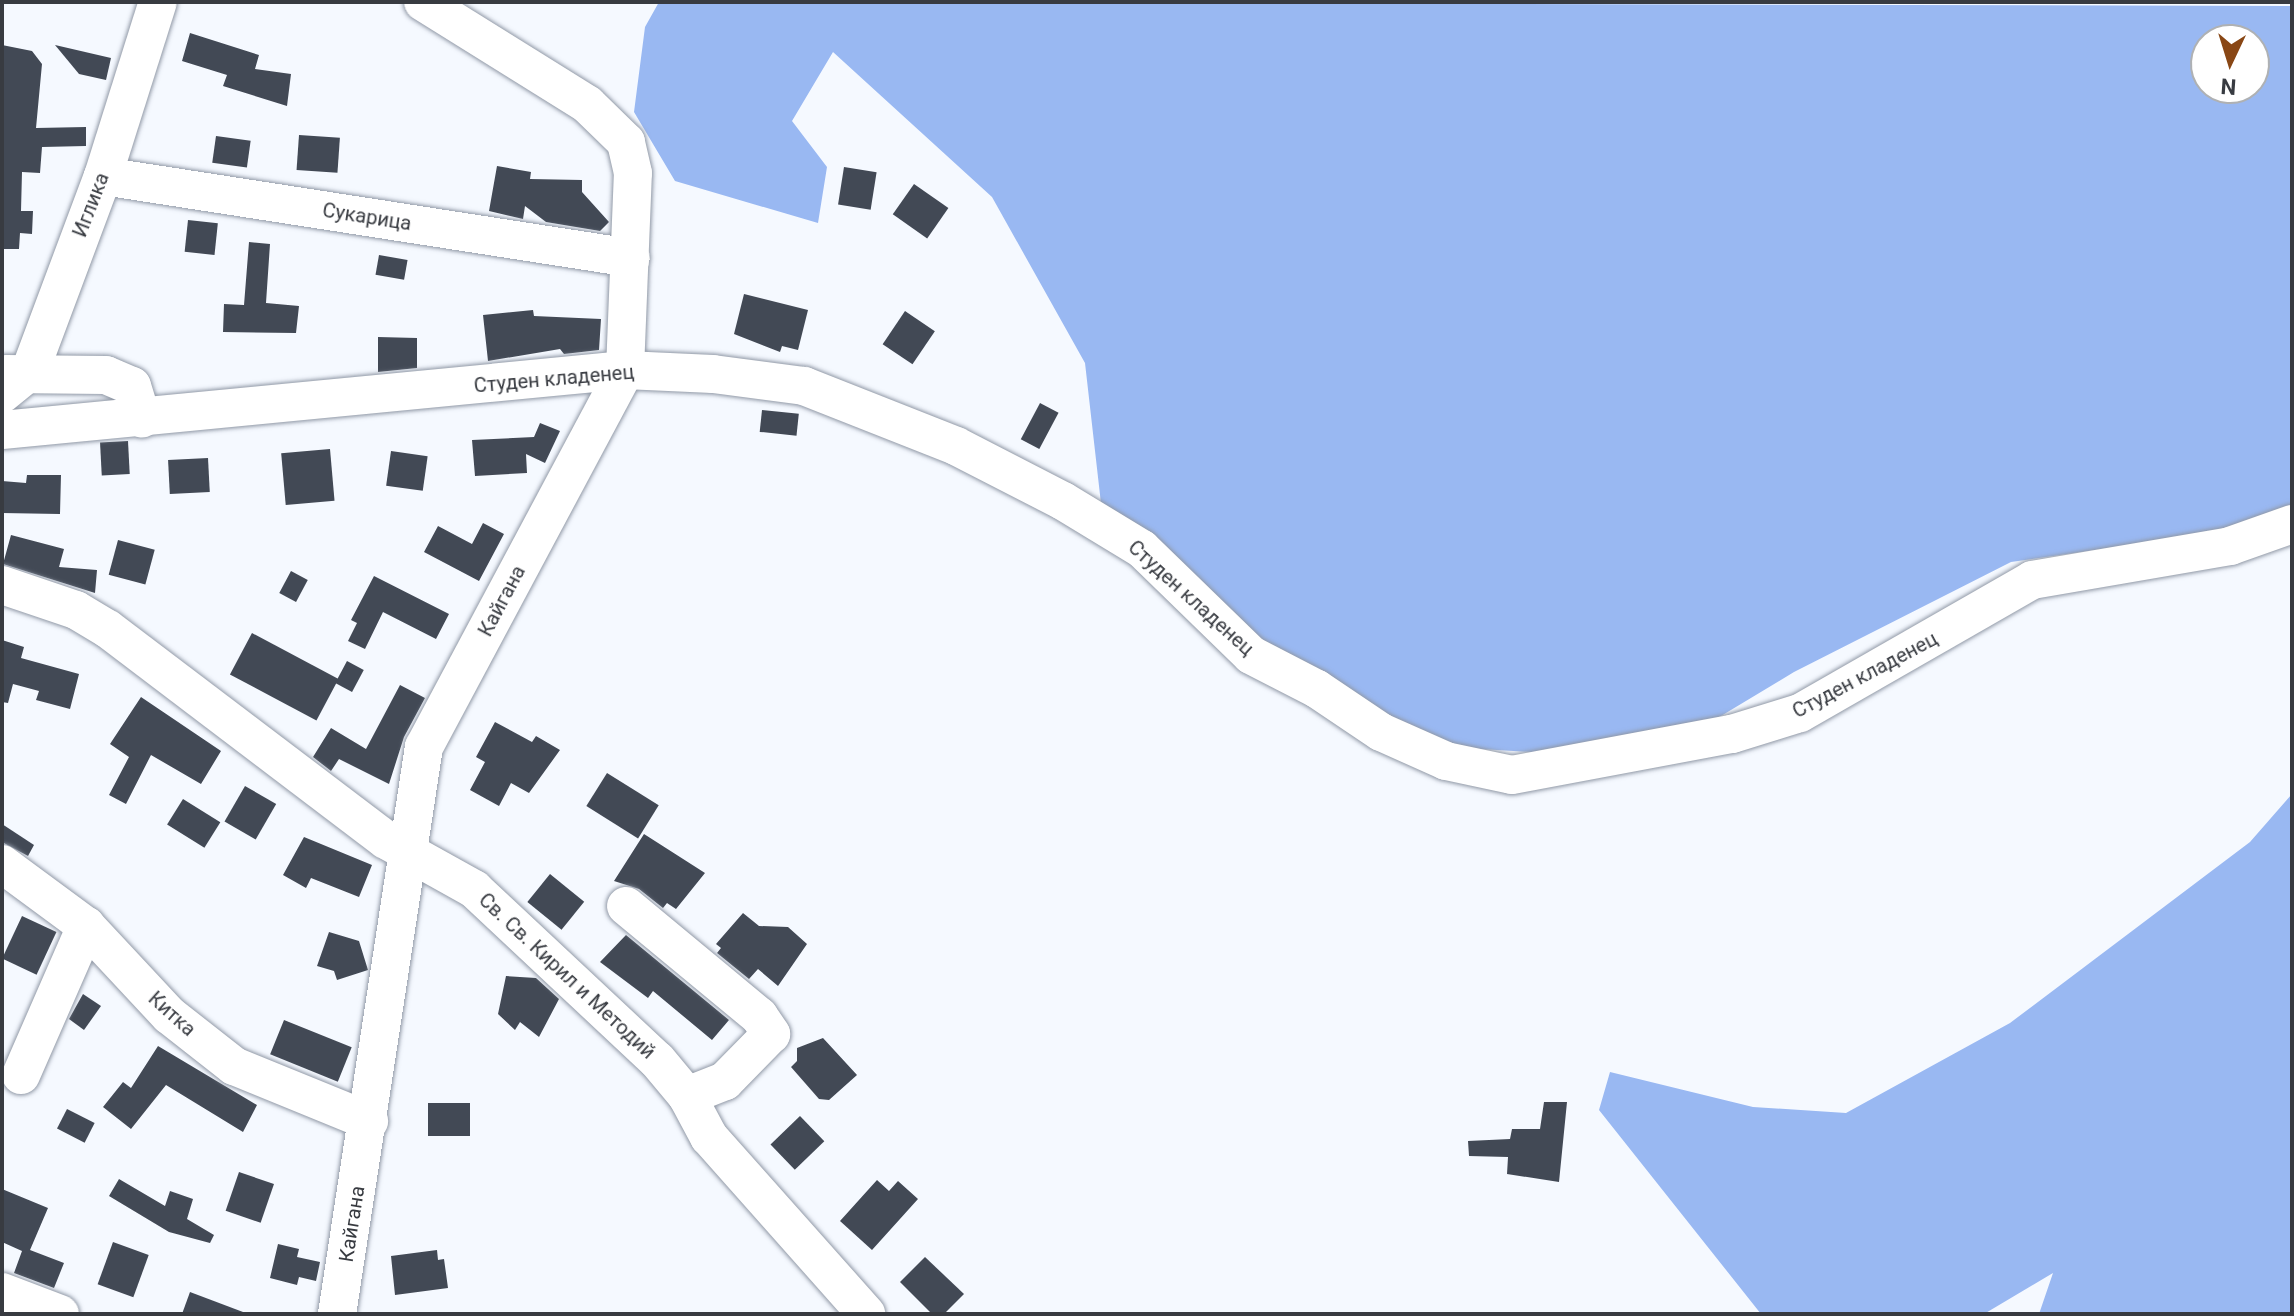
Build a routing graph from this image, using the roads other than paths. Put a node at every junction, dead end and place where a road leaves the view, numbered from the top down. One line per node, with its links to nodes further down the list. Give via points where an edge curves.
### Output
1 (158, 2): 3 (street, Иглика)
2 (423, 2): 4 (street, Кайгана, via 610,120 626,142 633,173)
3 (103, 176): 4 (street, Сукарица); 6 (street, Иглика)
4 (631, 258): 5 (street, Кайгана)
5 (625, 370): 7 (street, Студен кладенец); 9 (street, Студен кладенец, via 804,386 956,446 1142,549 1251,655 1317,689 1381,732 1446,761 1512,775 1732,734 1800,713 2032,580 2230,546); 11 (street, Кайгана, via 424,747)
6 (11, 380): 7 (street, via 106,375 132,386)
7 (142, 418): 8 (street, Студен кладенец)
8 (2, 430)
9 (2292, 524)
10 (2, 585): 11 (street, Св. Св. Кирил и Методий, via 76,610 150,655 256,746)
11 (410, 854): 16 (street, Св. Св. Кирил и Методий, via 474,889 545,951); 17 (street, Кайгана)
12 (2, 864): 14 (street, Китка)
13 (626, 906): 16 (street, via 759,1016 771,1034 725,1081)
14 (86, 926): 15 (street); 17 (street, Китка, via 169,1015 234,1066)
15 (21, 1075)
16 (687, 1096): 21 (street, Св. Св. Кирил и Методий, via 709,1137)
17 (369, 1121): 20 (street, Кайгана)
18 (2, 1292): 19 (street)
19 (60, 1314)
20 (337, 1314)
21 (866, 1314)

